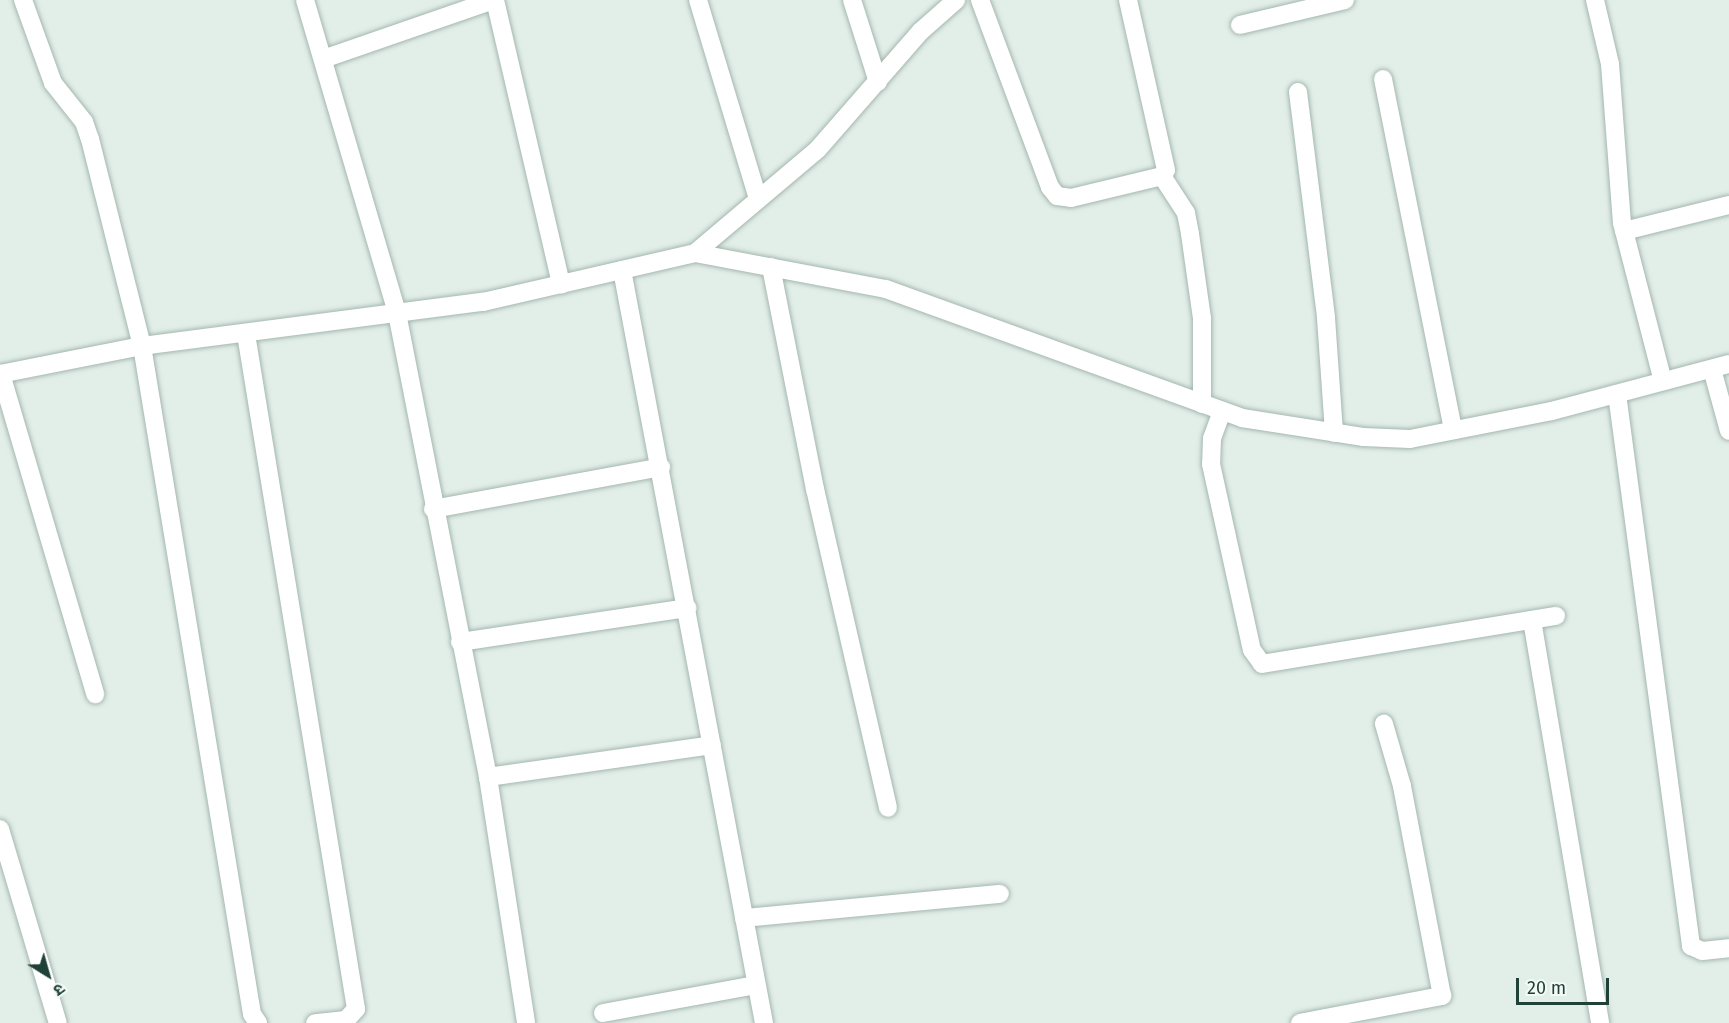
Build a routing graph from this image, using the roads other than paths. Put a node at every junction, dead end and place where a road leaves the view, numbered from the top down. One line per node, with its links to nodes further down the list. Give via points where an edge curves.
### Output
1 (23, 0): 27 (street, via 53,83 87,130)
2 (305, 0): 13 (street)
3 (494, 0): 13 (street); 24 (street)
4 (698, 0): 18 (street)
5 (852, 0): 15 (street)
6 (956, 0): 15 (street, via 921,31)
7 (980, 0): 17 (street, via 1050,187 1058,196 1071,198)
8 (1128, 0): 17 (street, via 1165,163)
9 (1345, 0): 11 (street)
10 (1595, 0): 20 (street, via 1610,64)
11 (1296, 6): 12 (street)
12 (1240, 25)
13 (323, 59): 25 (street)
14 (1383, 79): 34 (street)
15 (879, 81): 18 (street, via 818,149)
16 (1298, 92): 36 (street, via 1326,318)
17 (1162, 176): 32 (street, via 1186,213 1190,234 1202,318)
18 (758, 199): 21 (street)
19 (1729, 205): 20 (street)
20 (1624, 231): 30 (street)
21 (695, 253): 22 (street); 23 (street)
22 (771, 267): 32 (street, via 886,289); 47 (street, via 817,500)
23 (622, 270): 24 (street); 37 (street)
24 (561, 284): 25 (street, via 483,302)
25 (397, 313): 26 (street); 38 (street)
26 (246, 334): 27 (street); 56 (street, via 356,1009 346,1020)
27 (142, 346): 29 (street); 55 (street, via 252,1014)
28 (1721, 367): 30 (street); 35 (street)
29 (0, 374): 43 (street)
30 (1663, 381): 31 (street)
31 (1617, 394): 34 (street); 51 (street, via 1691,946 1702,951)
32 (1202, 404): 33 (street)
33 (1222, 411): 36 (street, via 1242,418); 41 (street, via 1212,438 1211,464 1252,650 1262,664)
34 (1453, 430): 36 (street, via 1410,439)
35 (1729, 431)
36 (1334, 433)
37 (661, 467): 38 (street); 39 (street)
38 (433, 509): 42 (street)
39 (687, 608): 42 (street); 45 (street)
40 (1556, 616): 41 (street)
41 (1532, 620): 60 (street)
42 (460, 642): 46 (street)
43 (95, 694)
44 (1384, 724): 59 (street, via 1402,786 1442,996)
45 (712, 745): 46 (street); 50 (street)
46 (488, 777): 57 (street)
47 (888, 808)
48 (0, 829): 54 (street)
49 (1000, 894): 50 (street)
50 (744, 918): 52 (street)
51 (1729, 948)
52 (756, 985): 53 (street); 58 (street)
53 (603, 1013)
54 (58, 1023)
55 (258, 1023)
56 (315, 1023)
57 (526, 1023)
58 (764, 1023)
59 (1300, 1023)
60 (1600, 1023)

